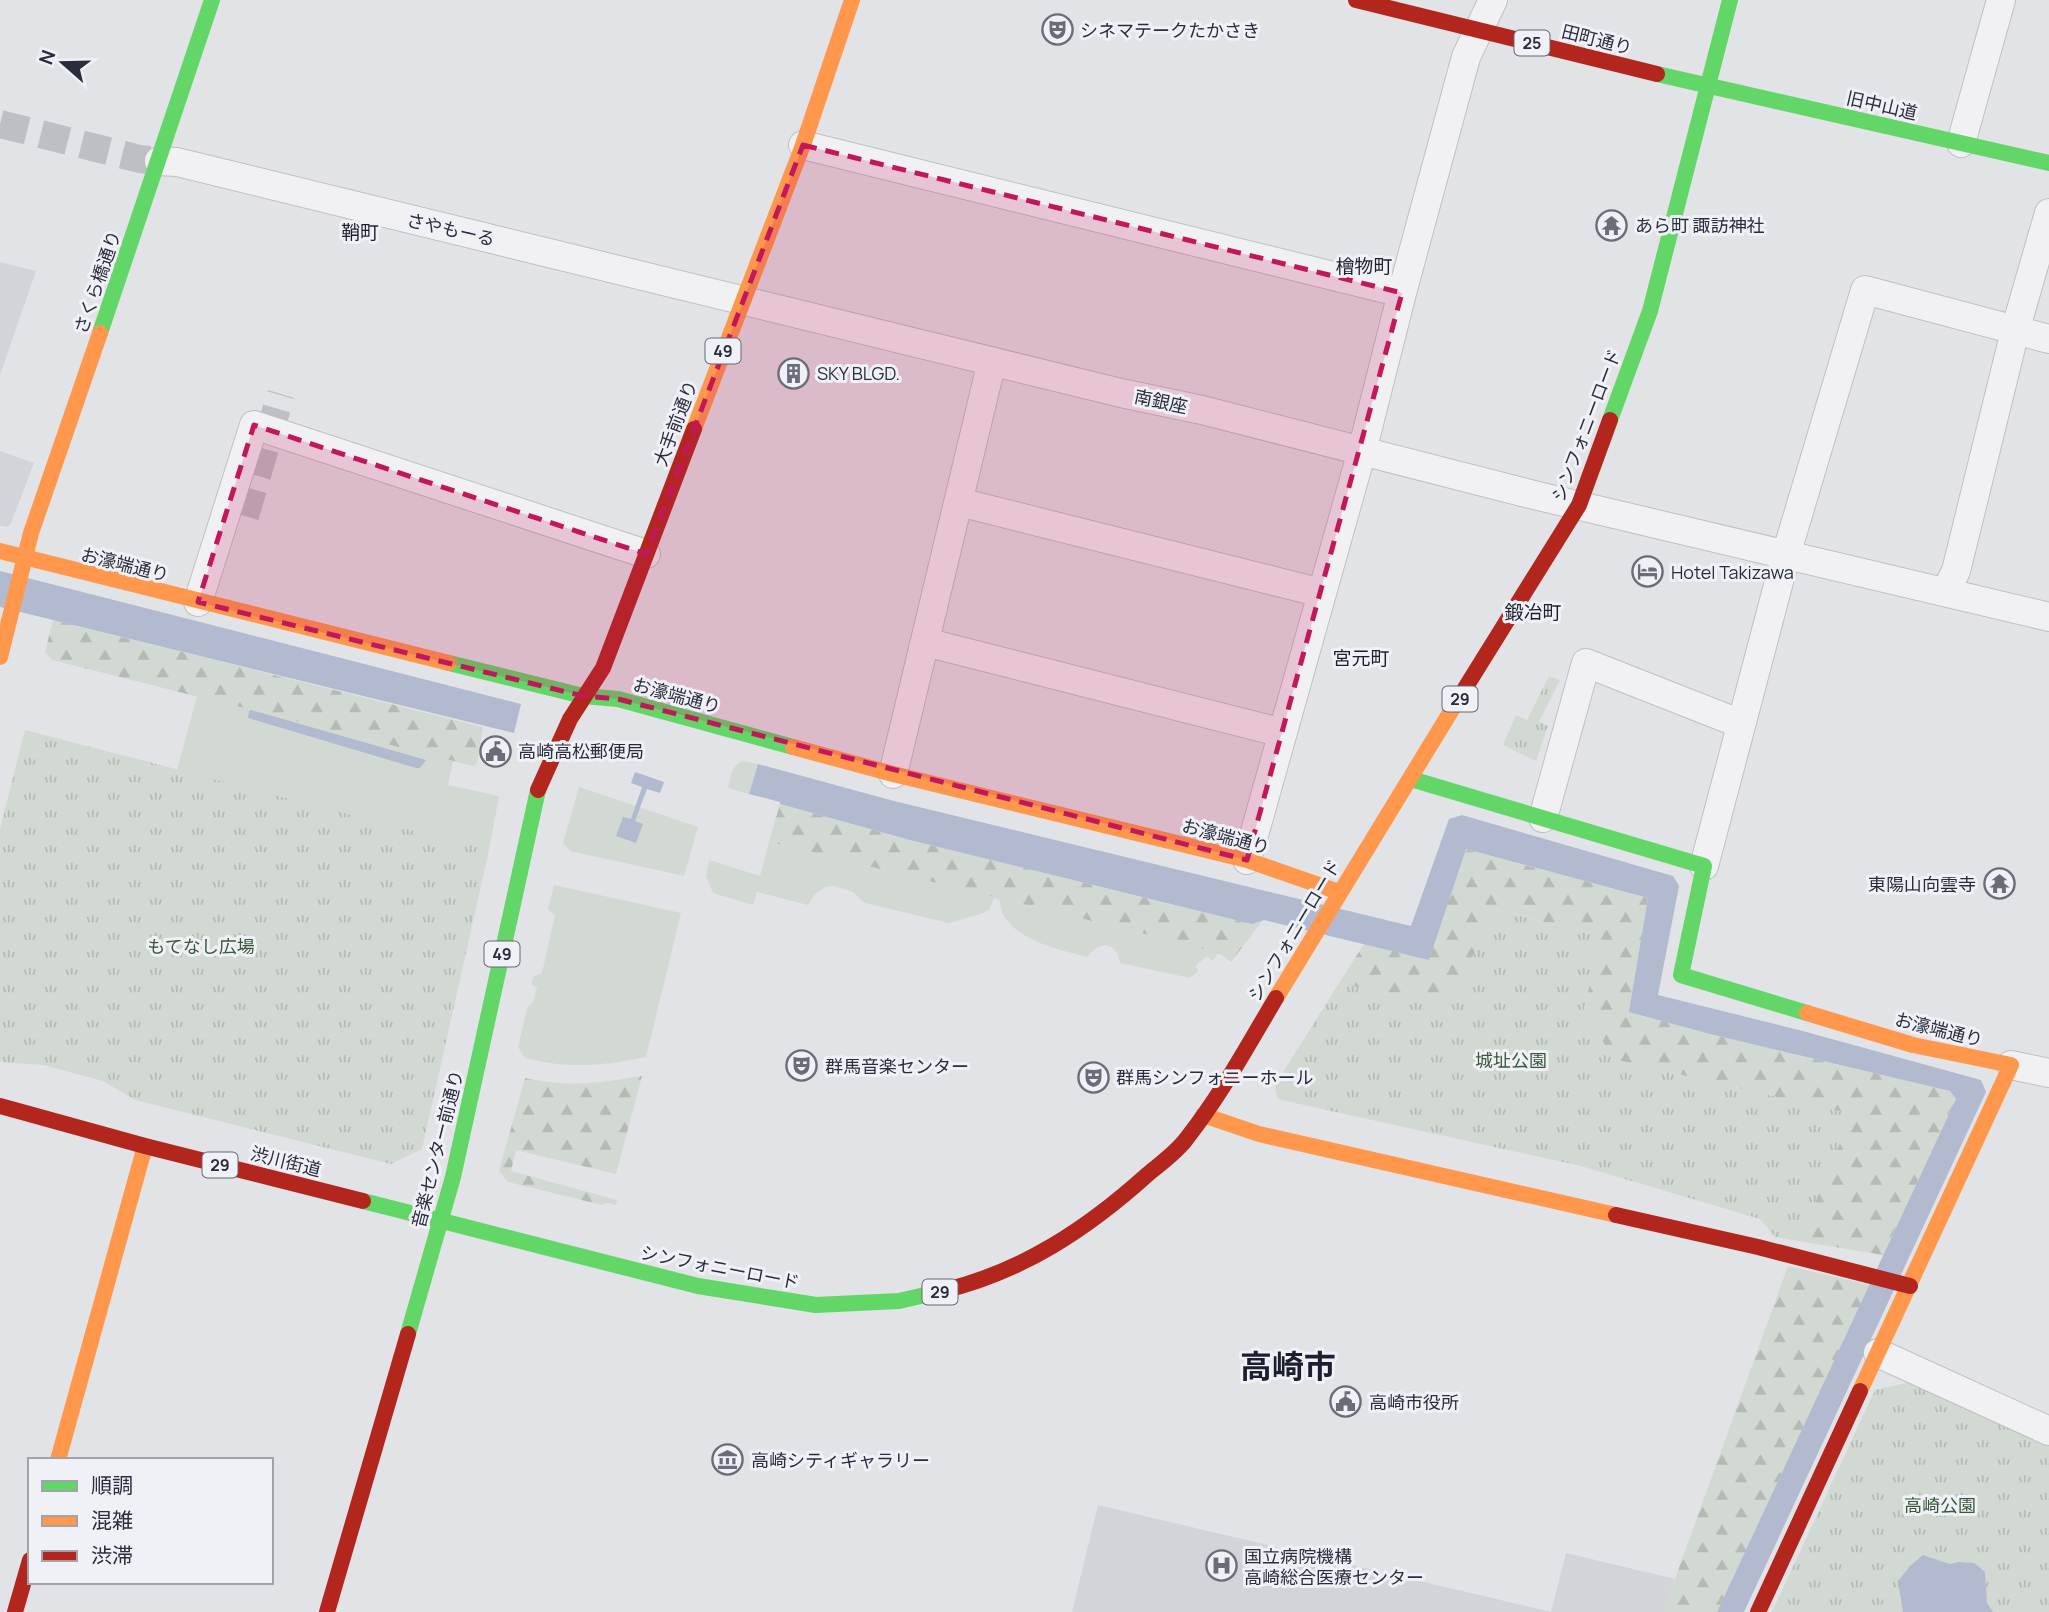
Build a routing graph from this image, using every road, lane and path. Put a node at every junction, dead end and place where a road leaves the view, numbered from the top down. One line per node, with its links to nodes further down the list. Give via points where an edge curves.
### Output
1 (212, 0): 11 (main road, さくら橋通り)
2 (852, 0): 10 (main road, 大手前通り / 49)
3 (1356, 0): 7 (main road, 田町通り / 25)
4 (1493, 0): 7 (street)
5 (1730, 0): 8 (main road, シンフォニーロード)
6 (2001, 0): 9 (street)
7 (1480, 30): 8 (main road, 田町通り / 25); 14 (street, via 1466,57)
8 (1707, 86): 9 (main road, 旧中山道 / 25); 21 (main road, シンフォニーロード / 29, via 1650,312)
9 (1961, 143): 12 (main road, 旧中山道 / 25)
10 (803, 145): 14 (street); 15 (main road, 大手前通り / 49)
11 (159, 161): 15 (street, さやもーる); 25 (main road, さくら橋通り)
12 (2049, 163)
13 (2049, 213): 16 (street)
14 (1402, 293): 19 (street)
15 (742, 301): 18 (street, 南銀座); 23 (main road, 大手前通り / 49)
16 (2015, 331): 17 (street); 24 (street, via 1865,290); 26 (street, via 1956,571)
17 (2049, 340)
18 (992, 361): 19 (street, 南銀座); 20 (street)
19 (1362, 451): 21 (street, 南銀座); 27 (street)
20 (959, 502): 27 (street); 30 (street)
21 (1578, 505): 24 (street, 南銀座); 36 (main road, シンフォニーロード / 29)
22 (0, 551): 25 (main road, お濠端通り)
23 (646, 554): 28 (street, via 254,425); 32 (main road, 大手前通り / 49, via 603,668)
24 (1786, 555): 26 (street, 南銀座); 33 (street)
25 (25, 558): 28 (main road, お濠端通り); 31 (main road, さくら橋通り)
26 (1946, 591): 29 (street, 南銀座)
27 (1322, 593): 34 (street)
28 (198, 602): 32 (main road, お濠端通り)
29 (2049, 617)
30 (925, 642): 34 (street); 35 (street)
31 (0, 657)
32 (583, 696): 35 (main road, お濠端通り, via 618,699); 46 (main road, 音楽センター前通り / 49, via 537,792)
33 (1741, 724): 37 (street, via 1586,663); 39 (street)
34 (1283, 733): 38 (street)
35 (893, 774): 38 (main road, お濠端通り)
36 (1411, 779): 37 (main road); 40 (main road, シンフォニーロード / 29)
37 (1543, 818): 39 (main road)
38 (1247, 860): 40 (main road, お濠端通り)
39 (1704, 866): 41 (main road, お濠端通り, via 1681,975 1913,1045)
40 (1339, 892): 44 (main road, シンフォニーロード / 29)
41 (2011, 1065): 42 (street); 47 (main road)
42 (2049, 1073)
43 (0, 1106): 45 (main road, 渋川街道 / 29)
44 (1203, 1115): 46 (main road, シンフォニーロード / 29, via 1186,1140 1147,1176 1065,1240 975,1283 899,1301 816,1305 764,1298 698,1286); 47 (main road, via 1259,1134 1758,1247)
45 (145, 1146): 46 (main road, 渋川街道 / 29); 50 (main road)
46 (442, 1219): 53 (main road, 音楽センター前通り / 49)
47 (1904, 1285): 48 (main road)
48 (1878, 1353): 49 (street); 54 (main road)
49 (2049, 1431)
50 (59, 1458)
51 (28, 1567): 52 (main road)
52 (15, 1612)
53 (327, 1612)
54 (1758, 1612)

